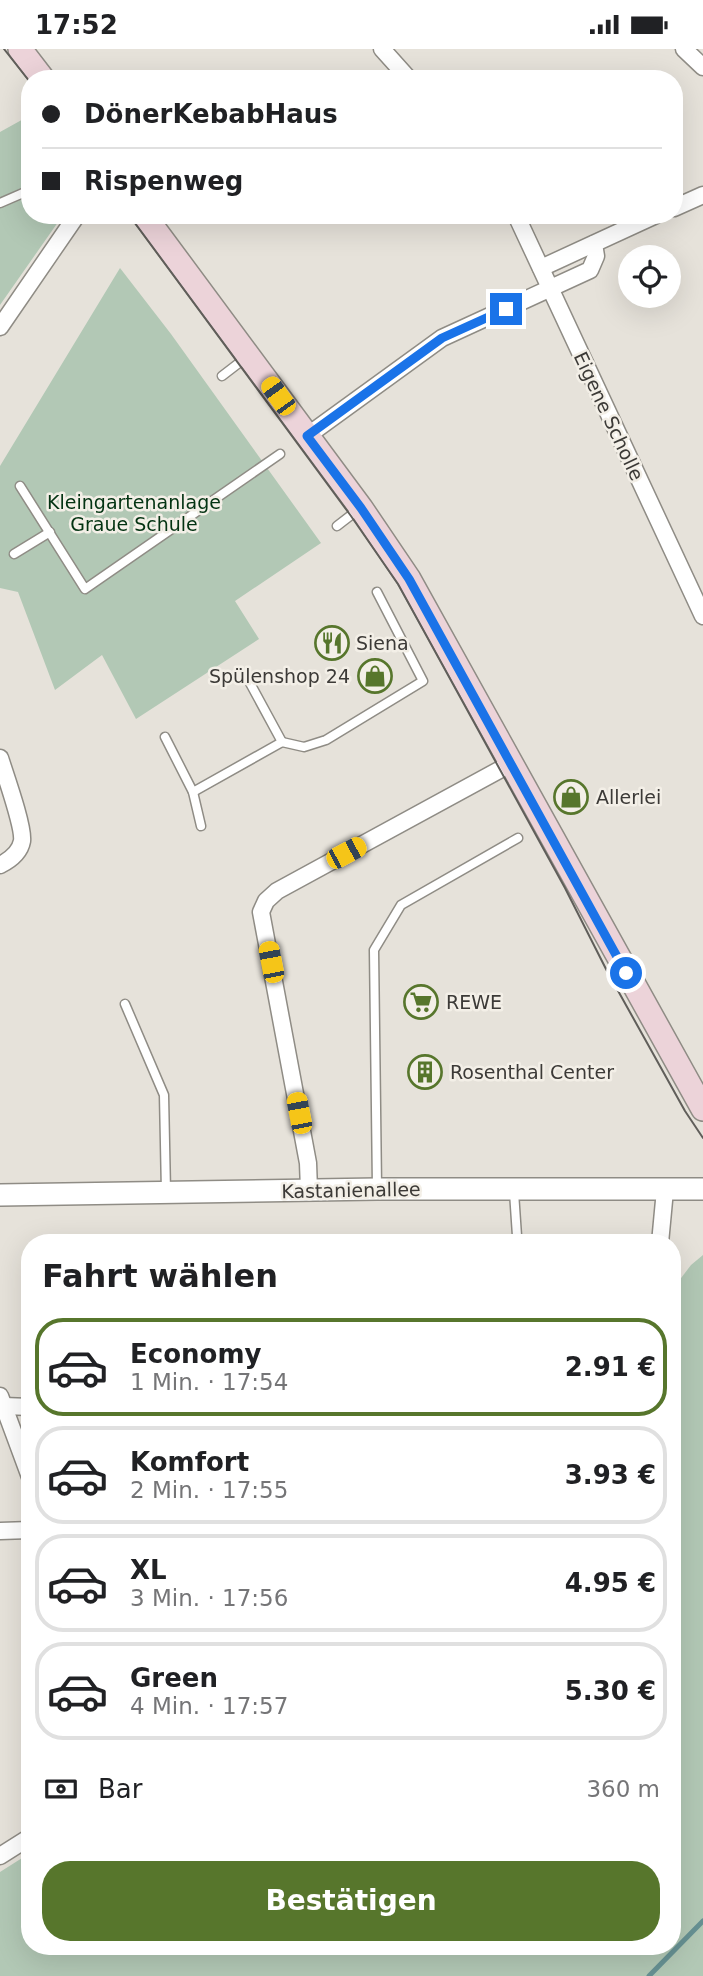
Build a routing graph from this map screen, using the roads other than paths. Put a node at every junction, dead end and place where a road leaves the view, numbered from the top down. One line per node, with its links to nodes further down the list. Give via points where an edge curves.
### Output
1 (20, 49): 5 (main road)
2 (382, 49): 6 (street)
3 (684, 49): 4 (street)
4 (703, 68)
5 (36, 70)
6 (401, 70)
7 (21, 194): 9 (lane)
8 (703, 195): 10 (street)
9 (0, 203)
10 (683, 204)
11 (71, 224): 18 (street)
12 (151, 224): 19 (main road)
13 (520, 224): 16 (street, Eigene Scholle)
14 (633, 224): 15 (street)
15 (594, 244): 16 (street); 17 (street, via 596,256 590,270)
16 (541, 268): 17 (street, Eigene Scholle)
17 (550, 288): 21 (street, via 442,338); 29 (street, Eigene Scholle)
18 (0, 327)
19 (248, 356): 20 (lane); 21 (main road)
20 (222, 376)
21 (307, 436): 24 (main road)
22 (280, 454): 26 (lane, via 85,589)
23 (20, 487): 26 (lane)
24 (361, 508): 25 (lane); 34 (main road, via 409,579)
25 (337, 526)
26 (50, 532): 27 (lane)
27 (14, 554)
28 (377, 592): 32 (lane, via 423,681 326,740 304,747)
29 (703, 616)
30 (250, 683): 32 (lane)
31 (165, 737): 35 (lane)
32 (282, 742): 35 (lane)
33 (0, 758): 38 (street, via 23,837 16,853)
34 (512, 764): 40 (main road); 44 (street, via 266,901 261,912 308,1163)
35 (193, 792): 36 (lane)
36 (201, 826)
37 (517, 838): 41 (lane, via 401,905 374,950)
38 (0, 865)
39 (125, 1004): 46 (lane, via 163,1095)
40 (703, 1109)
41 (377, 1189): 42 (street, Kastanienallee); 44 (street, Kastanienallee)
42 (514, 1189): 45 (street, Kastanienallee); 48 (lane)
43 (703, 1189): 45 (street, Kastanienallee)
44 (309, 1190): 46 (street, Kastanienallee)
45 (666, 1190): 49 (street)
46 (166, 1192): 47 (street, Kastanienallee)
47 (0, 1195)
48 (517, 1234)
49 (661, 1234)
50 (2, 1401): 51 (street); 52 (street)
51 (21, 1405)
52 (21, 1453)
53 (21, 1530): 54 (street)
54 (0, 1531)
55 (21, 1843): 56 (street)
56 (0, 1856)

